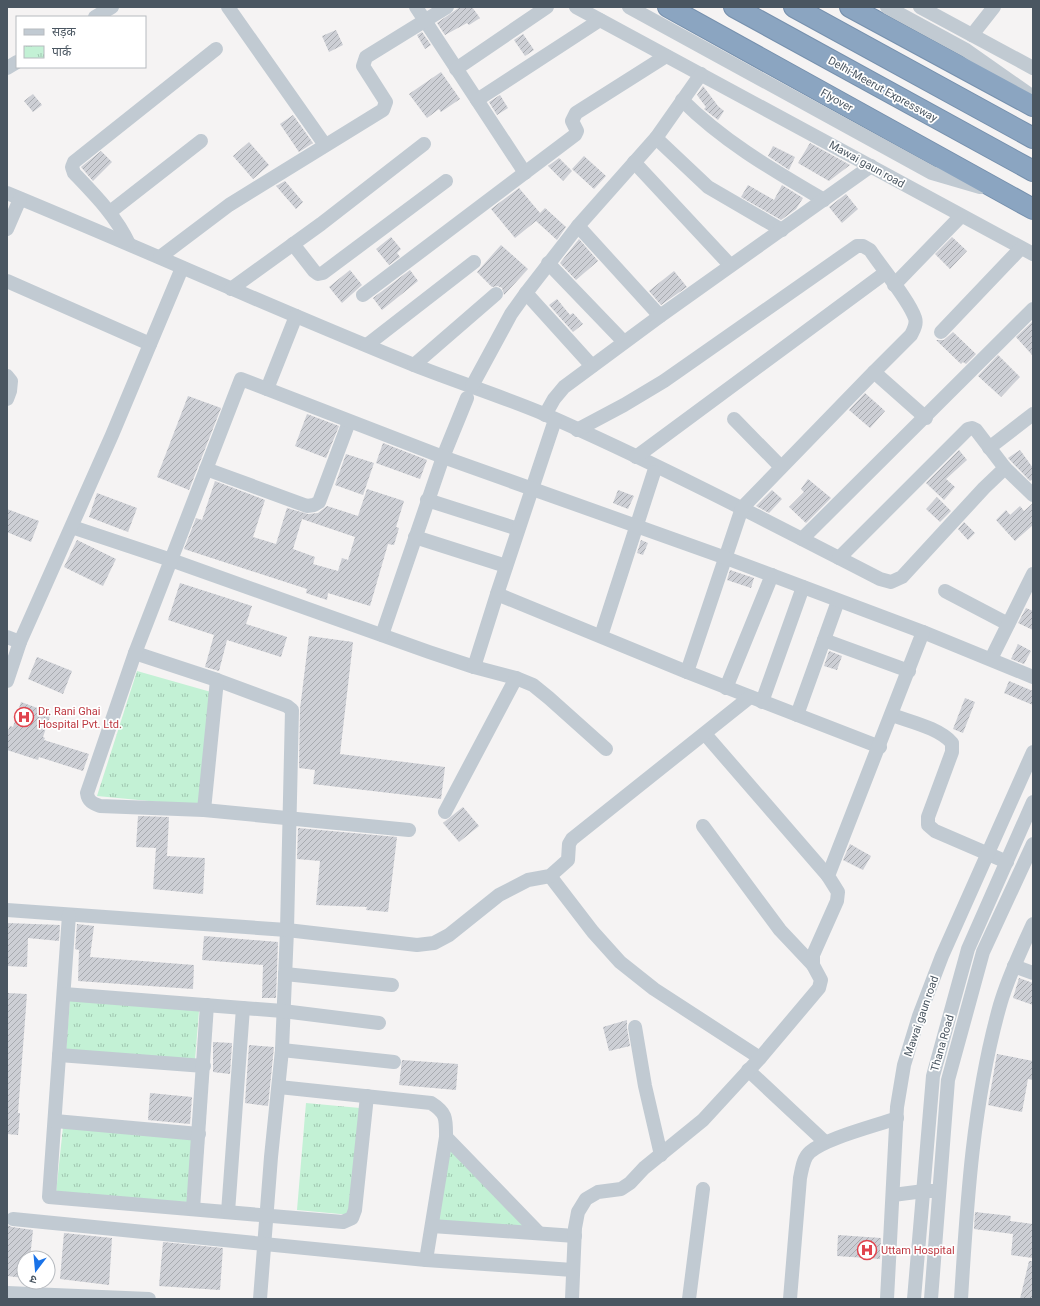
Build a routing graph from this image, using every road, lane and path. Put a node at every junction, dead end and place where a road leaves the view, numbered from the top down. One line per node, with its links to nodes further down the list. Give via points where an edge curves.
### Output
1 (112, 7): 15 (street)
2 (228, 7): 33 (street)
3 (416, 7): 17 (street)
4 (446, 7): 17 (street)
5 (548, 7): 24 (street)
6 (576, 7): 16 (street, Mawai gaun road)
7 (629, 7): 40 (street, via 932,173)
8 (668, 7): 40 (highway, Flyover)
9 (734, 7): 37 (highway, Delhi-Meerut Expressway)
10 (794, 7): 31 (highway)
11 (850, 7): 29 (highway)
12 (887, 7): 26 (street, via 966,50)
13 (920, 7): 18 (street)
14 (994, 7): 18 (street)
15 (97, 16)
16 (600, 20): 20 (street, Mawai gaun road); 27 (street)
17 (425, 21): 24 (street); 33 (street, via 366,57 363,66 384,97 386,106 383,110)
18 (972, 35): 22 (street)
19 (216, 49): 44 (street, via 74,162 74,173)
20 (666, 56): 25 (street, Mawai gaun road); 38 (street, via 576,113 572,121 577,130 575,135)
21 (16, 63): 23 (street)
22 (1031, 63)
23 (7, 68)
24 (456, 69): 27 (street)
25 (701, 74): 28 (street); 36 (street, Mawai gaun road)
26 (1033, 97)
27 (477, 100): 38 (street)
28 (682, 100): 30 (street); 42 (street, via 705,123 729,141)
29 (1033, 106)
30 (656, 138): 35 (street); 48 (street, via 708,187)
31 (1033, 138)
32 (201, 141): 44 (street)
33 (325, 144): 52 (street, via 229,205)
34 (424, 144): 50 (street)
35 (634, 162): 46 (street); 55 (street)
36 (871, 166): 42 (street); 45 (street, Mawai gaun road)
37 (1033, 172)
38 (525, 173): 63 (street)
39 (446, 181): 50 (street, via 323,273 318,274 314,271)
40 (1007, 194): 43 (highway, Flyover)
41 (14, 196): 47 (street); 49 (street)
42 (824, 200): 48 (street)
43 (1033, 209)
44 (110, 212): 49 (street)
45 (961, 216): 51 (street, Mawai gaun road); 59 (street)
46 (578, 226): 54 (street); 66 (street)
47 (7, 229)
48 (782, 230): 55 (street)
49 (129, 244): 52 (street)
50 (293, 244): 60 (street)
51 (1027, 251): 67 (street)
52 (160, 257): 56 (street)
53 (474, 262): 70 (street)
54 (548, 262): 61 (street); 68 (street)
55 (730, 265): 66 (street)
56 (182, 268): 60 (street); 69 (street)
57 (885, 273): 59 (street); 83 (street, via 870,250 863,246 851,249 664,381); 86 (street)
58 (7, 281): 69 (street)
59 (894, 285): 73 (street, via 910,307 915,319 915,328)
60 (231, 289): 65 (street)
61 (526, 293): 72 (street); 76 (street, via 511,314)
62 (496, 294): 71 (street)
63 (363, 295)
64 (1033, 309): 80 (street)
65 (296, 316): 70 (street); 75 (street)
66 (660, 316): 68 (street)
67 (941, 332)
68 (624, 342): 72 (street)
69 (150, 344): 95 (street)
70 (367, 345): 71 (street)
71 (414, 365): 76 (street)
72 (592, 366): 79 (street, via 564,387 554,399)
73 (874, 372): 80 (street); 87 (street)
74 (7, 376): 77 (street, via 11,381)
75 (267, 390): 82 (street); 88 (street, via 241,379)
76 (470, 392): 79 (street); 85 (street)
77 (7, 400)
78 (1033, 414): 84 (street)
79 (550, 417): 83 (street); 91 (street)
80 (926, 418): 99 (street)
81 (734, 419): 87 (street)
82 (349, 422): 85 (street); 88 (street, via 319,502 314,506 307,506)
83 (577, 430): 86 (street)
84 (989, 448): 89 (street); 101 (street, via 976,430 968,429)
85 (442, 457): 91 (street); 93 (street)
86 (636, 457): 94 (street)
87 (781, 467): 94 (street)
88 (206, 468): 102 (street)
89 (1005, 468): 92 (street); 101 (street, via 898,580 890,582 880,579)
90 (654, 472): 96 (street)
91 (531, 490): 96 (street); 97 (street)
92 (1032, 492)
93 (428, 500): 97 (street); 98 (street)
94 (742, 508): 99 (street); 100 (street)
95 (72, 527): 102 (street); 114 (street)
96 (635, 527): 100 (street); 113 (street)
97 (518, 529): 103 (street)
98 (415, 537): 103 (street); 112 (street)
99 (802, 539): 101 (street)
100 (726, 558): 105 (street); 120 (street)
101 (839, 558)
102 (171, 560): 112 (street); 116 (street)
103 (506, 566): 108 (street)
104 (1033, 574): 110 (street)
105 (772, 575): 106 (street); 125 (street)
106 (803, 587): 109 (street); 126 (street)
107 (945, 591): 110 (street)
108 (497, 594): 113 (street); 118 (street)
109 (838, 600): 111 (street); 115 (street)
110 (1008, 624): 117 (street)
111 (923, 632): 117 (street); 119 (street)
112 (382, 635): 118 (street)
113 (601, 636): 120 (street)
114 (13, 640): 124 (street)
115 (824, 640): 119 (street); 127 (street)
116 (135, 653): 123 (street); 134 (street, via 87,793 88,800 100,806)
117 (991, 659): 121 (street)
118 (474, 667): 122 (street)
119 (909, 671): 128 (street)
120 (687, 672): 125 (street)
121 (1033, 677)
122 (516, 678): 131 (street, via 533,685 550,698); 135 (street)
123 (217, 680): 134 (street); 136 (street, via 292,710)
124 (7, 681)
125 (726, 688): 126 (street)
126 (756, 700): 127 (street); 129 (street)
127 (797, 715): 130 (street)
128 (892, 715): 130 (street); 140 (street, via 938,733 952,744 952,752 928,817 928,825 935,831)
129 (705, 734): 142 (street, via 572,839 568,860); 143 (street)
130 (880, 747): 143 (street)
131 (606, 749)
132 (1033, 752): 140 (street, Mawai gaun road)
133 (1033, 802): 141 (street, Thana Road)
134 (204, 810): 136 (street)
135 (445, 812)
136 (289, 819): 138 (street); 147 (street)
137 (703, 826): 148 (street, via 780,930)
138 (408, 830)
139 (1033, 844): 175 (street, Thana Road, via 983,952 948,1080)
140 (987, 853): 141 (street); 167 (street, Mawai gaun road, via 919,1016 904,1065)
141 (1007, 862): 174 (street, Thana Road, via 968,949 933,1076)
142 (550, 876): 147 (street, via 515,885 449,935 434,943 417,945); 161 (street, via 593,932 620,962 654,989)
143 (828, 876): 148 (street, via 838,892 837,901 816,944)
144 (7, 910): 145 (street)
145 (69, 915): 147 (street); 153 (street)
146 (1033, 924): 149 (street)
147 (287, 930): 151 (street)
148 (813, 965): 161 (street, via 821,980 819,988)
149 (1014, 966): 150 (street); 197 (street, via 1000,1004 979,1100 967,1204)
150 (1033, 973)
151 (285, 974): 152 (street); 156 (street)
152 (392, 985)
153 (64, 994): 154 (street); 160 (street)
154 (207, 1005): 155 (street); 163 (street)
155 (243, 1008): 156 (street); 178 (street)
156 (282, 1011): 157 (street); 159 (street)
157 (379, 1023)
158 (636, 1027): 172 (street, via 645,1086)
159 (282, 1050): 162 (street); 165 (street)
160 (59, 1054): 163 (street); 168 (street)
161 (760, 1058): 164 (street)
162 (394, 1062)
163 (204, 1066): 169 (street)
164 (748, 1070): 171 (street); 172 (street, via 703,1120)
165 (279, 1087): 166 (street); 179 (street)
166 (367, 1096): 170 (street, via 431,1103 442,1110 446,1119); 179 (street, via 355,1210 352,1218 343,1222)
167 (897, 1118): 171 (street); 176 (street, Mawai gaun road)
168 (55, 1121): 169 (street); 177 (street, via 49,1197)
169 (199, 1134): 177 (street)
170 (446, 1137): 181 (street); 182 (street)
171 (825, 1142): 193 (street, via 810,1153 803,1163)
172 (661, 1155): 183 (street, via 621,1189 598,1192 586,1199 578,1212)
173 (703, 1189): 192 (street)
174 (924, 1190): 175 (street); 176 (street); 195 (street, Thana Road)
175 (940, 1192): 196 (street, Thana Road)
176 (893, 1195): 194 (street, Mawai gaun road)
177 (193, 1209): 178 (street)
178 (228, 1212): 179 (street)
179 (266, 1215): 184 (street)
180 (14, 1219): 184 (street)
181 (432, 1226): 182 (street); 185 (street)
182 (539, 1233): 183 (street)
183 (574, 1236): 186 (street)
184 (264, 1244): 185 (street); 190 (street)
185 (426, 1260): 186 (street)
186 (574, 1270): 191 (street)
187 (7, 1293): 188 (street)
188 (30, 1296): 189 (street)
189 (149, 1299)
190 (260, 1299)
191 (572, 1299)
192 (689, 1299)
193 (790, 1299)
194 (887, 1299)
195 (914, 1299)
196 (932, 1299)
197 (961, 1299)

